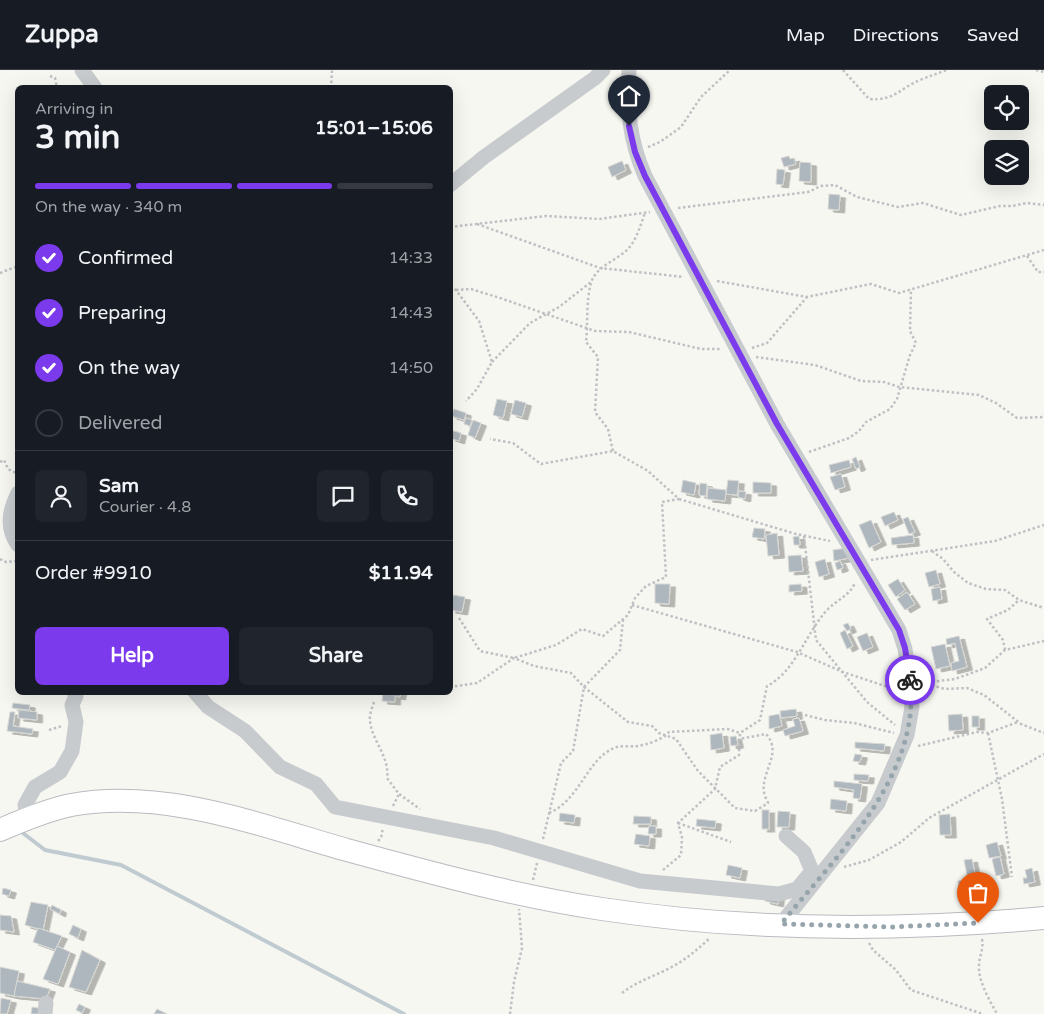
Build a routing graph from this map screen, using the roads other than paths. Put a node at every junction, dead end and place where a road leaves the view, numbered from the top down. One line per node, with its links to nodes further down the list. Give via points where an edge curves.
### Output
1 (82, 70): 4 (street)
2 (603, 70): 5 (street)
3 (629, 70): 14 (street, via 629,126 635,152 739,354 899,630 915,687 908,735 878,803)
4 (93, 85)
5 (453, 183)
6 (15, 502): 7 (street, via 10,518 10,530)
7 (15, 539)
8 (76, 695): 10 (street, via 72,705 76,722 72,751 60,772 41,781 35,788 25,805)
9 (198, 695): 12 (street, via 208,707 245,731 280,767 316,784 335,806 494,838 648,882 779,894 797,889 812,871 804,852)
10 (27, 819): 11 (main road); 14 (main road, via 69,806 102,802 171,805 259,824 524,894 603,909)
11 (0, 830)
12 (786, 836)
13 (1044, 918): 14 (main road, via 860,926)
14 (781, 924)

